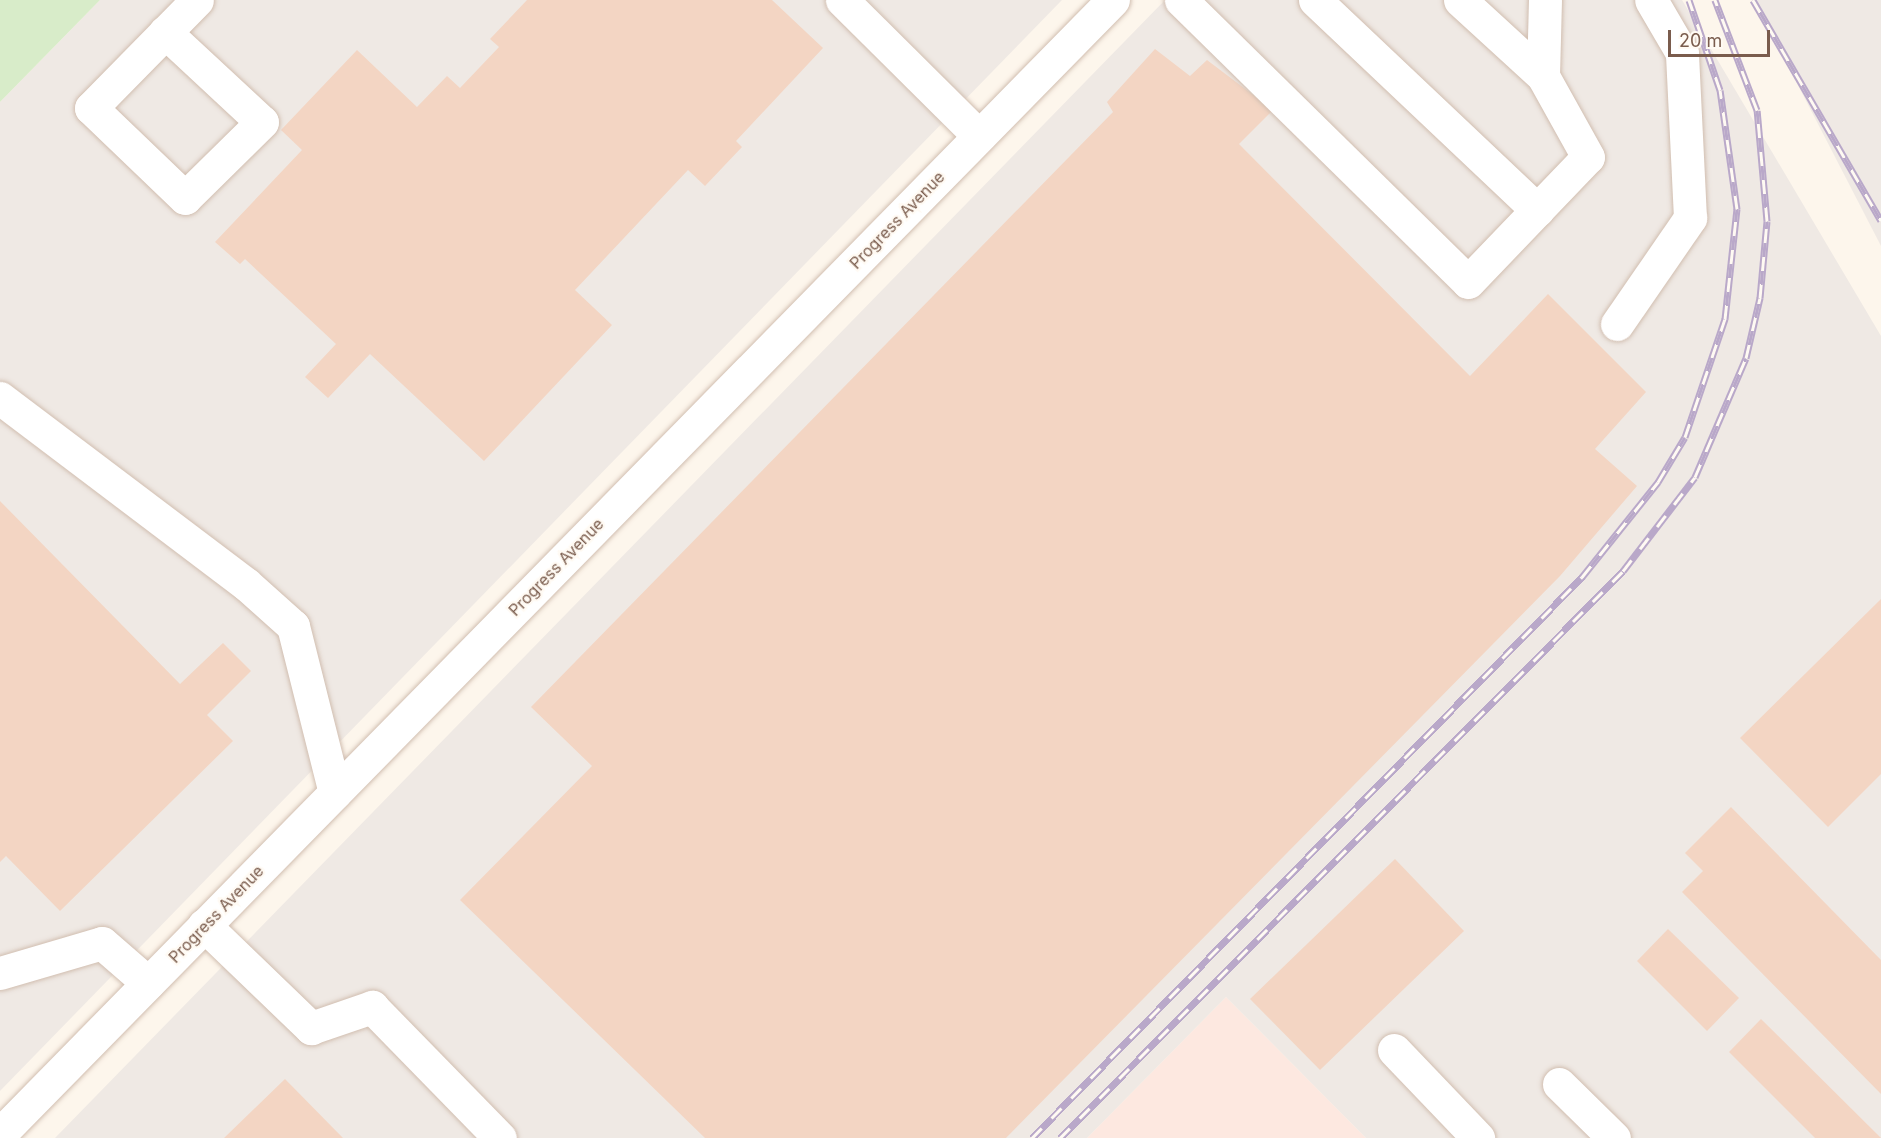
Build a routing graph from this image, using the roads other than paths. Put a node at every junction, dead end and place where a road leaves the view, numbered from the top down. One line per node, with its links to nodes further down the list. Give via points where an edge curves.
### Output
1 (197, 0): 9 (street)
2 (842, 0): 11 (street)
3 (1113, 0): 11 (street, Progress Avenue)
4 (1181, 0): 12 (street, via 1468,282)
5 (1315, 0): 12 (street)
6 (1460, 0): 10 (street)
7 (1545, 0): 10 (street)
8 (1651, 0): 13 (street, via 1682,53 1690,218)
9 (165, 32): 9 (street, via 91,108 185,198 262,122)
10 (1543, 76): 12 (street, via 1588,157)
11 (979, 136): 15 (street, Progress Avenue)
12 (1537, 210)
13 (1617, 324)
14 (0, 398): 15 (street, via 246,584 293,626)
15 (334, 793): 16 (street, Progress Avenue)
16 (204, 925): 18 (street, Progress Avenue); 22 (street, via 310,1028 372,1007)
17 (0, 973): 18 (street, via 102,943)
18 (148, 983): 21 (street, Progress Avenue)
19 (1394, 1050): 23 (street)
20 (1559, 1084): 24 (street)
21 (0, 1134)
22 (500, 1138)
23 (1478, 1138)
24 (1614, 1138)

